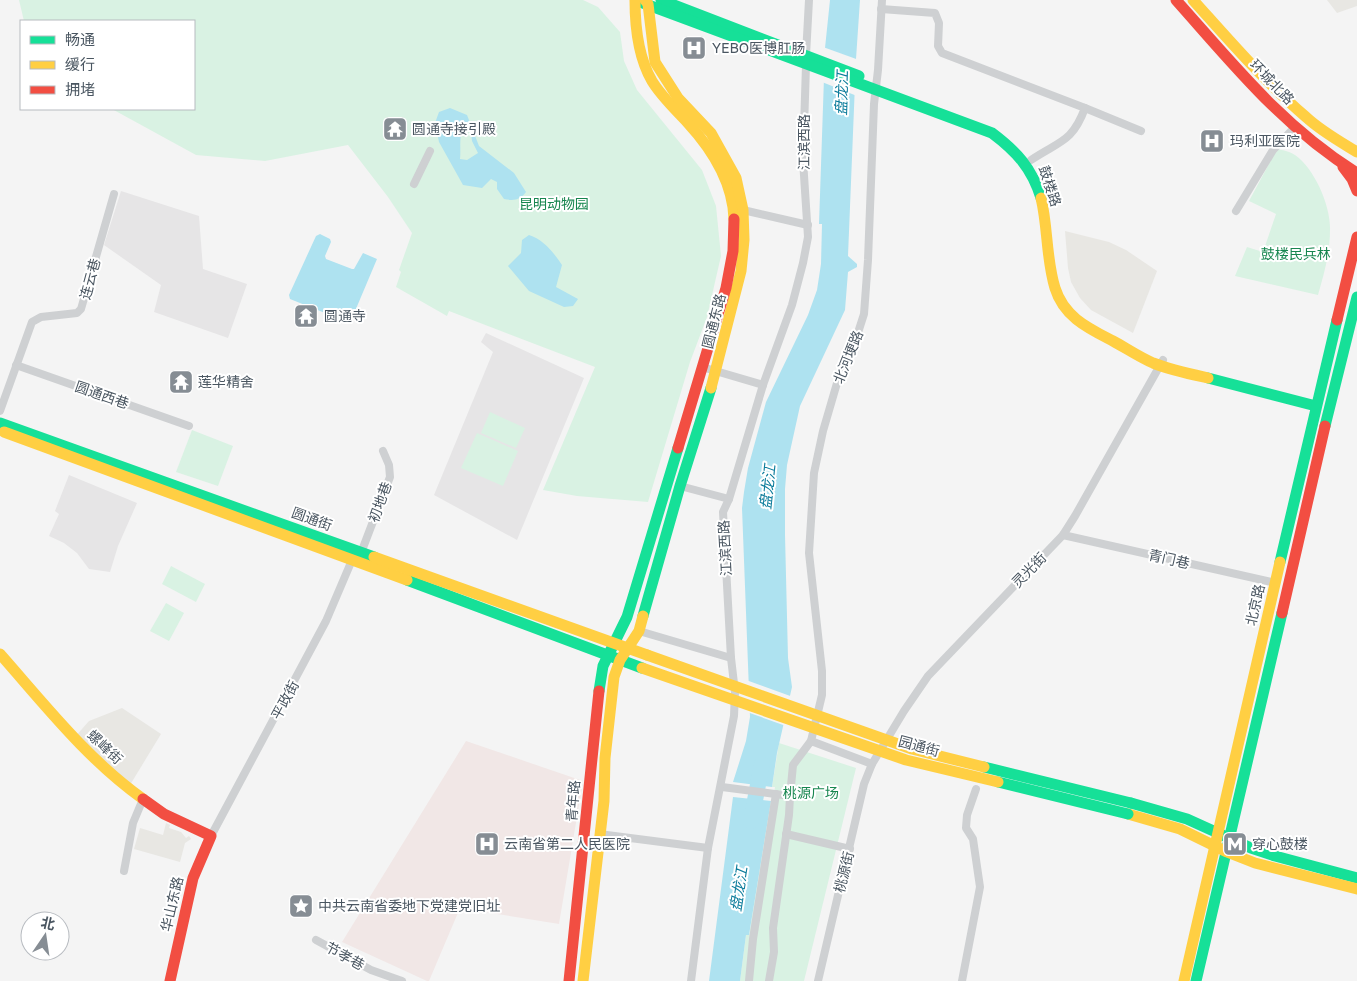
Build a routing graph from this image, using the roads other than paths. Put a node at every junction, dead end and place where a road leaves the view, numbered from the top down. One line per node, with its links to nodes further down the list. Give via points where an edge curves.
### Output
1 (635, 0): 7 (main road, 鼓楼路); 29 (main road, 圆通东路, via 635,22 642,59 652,81 714,157 734,211 730,270)
2 (662, 0): 9 (main road, 鼓楼路)
3 (810, 0): 9 (street, 江滨西路)
4 (882, 0): 8 (street, 北河埂路)
5 (1176, 0): 12 (main road, 环城北路)
6 (1193, 0): 14 (main road, 环城北路, via 1305,117)
7 (647, 2): 9 (main road, 鼓楼路); 22 (main road, 圆通东路, via 655,62 678,98 720,148 736,178)
8 (881, 9): 10 (street, 北河埂路); 11 (street, via 934,13 940,23 938,46 942,54)
9 (806, 60): 10 (main road, 鼓楼路); 24 (street, 江滨西路, via 803,160)
10 (871, 84): 17 (main road, 鼓楼路, via 995,127 1009,136); 27 (main road, 鼓楼路, via 977,126 1012,148 1028,165 1039,190 1051,271 1062,304 1074,319 1093,332); 50 (street, 北河埂路, via 864,314 855,342 842,366 814,472 809,553 822,695)
11 (1085, 108): 13 (street); 17 (street, via 1074,132)
12 (1295, 127): 16 (main road, 环城北路); 23 (street, via 1273,150)
13 (1141, 131)
14 (1355, 150)
15 (430, 151): 19 (street)
16 (1332, 157): 18 (main road, 环城北路); 20 (main road, via 1347,172)
17 (1031, 160): 27 (main road, 鼓楼路, via 1045,189 1057,270 1068,300 1078,314)
18 (1357, 173)
19 (414, 184)
20 (1357, 191)
21 (114, 194): 28 (street, 连云巷, via 81,309 77,313 41,317 32,322)
22 (743, 210): 24 (street); 30 (main road, 圆通东路, via 742,271)
23 (1236, 210)
24 (808, 225): 31 (street, 江滨西路, via 803,263 792,305)
25 (1357, 237): 32 (main road, 北京路)
26 (1357, 297): 62 (main road, 北京路)
27 (1162, 363): 32 (main road, 鼓楼路); 40 (street, 灵光街)
28 (16, 365): 33 (street, 连云巷); 35 (street, 圆通西巷)
29 (702, 367): 30 (street); 44 (main road, 圆通东路, via 627,617)
30 (716, 371): 31 (street); 38 (main road, 圆通东路)
31 (763, 385): 39 (street, 江滨西路)
32 (1317, 402): 42 (main road, 北京路)
33 (0, 411)
34 (0, 423): 41 (main road, 圆通街)
35 (189, 426)
36 (0, 431): 41 (main road, 圆通街)
37 (383, 451): 41 (street, 初地巷, via 390,477)
38 (680, 486): 39 (street); 43 (main road, 圆通东路)
39 (729, 499): 48 (street, 江滨西路, via 723,512)
40 (1062, 535): 42 (street, 青门巷); 51 (street, 灵光街, via 928,676)
41 (357, 557): 44 (main road, 圆通街); 47 (main road, 圆通街); 61 (street, 平政街)
42 (1276, 583): 58 (main road, 北京路)
43 (639, 631): 45 (main road, 圆通东路); 48 (street)
44 (614, 643): 45 (main road, 园通街); 47 (main road, 圆通东路)
45 (627, 648): 49 (main road, 圆通东路); 57 (main road, 园通街, bridge, via 912,749)
46 (0, 654): 56 (main road, 螺峰街, via 77,743)
47 (607, 655): 49 (main road, 园通街); 73 (main road, 青年路, via 601,674)
48 (731, 658): 52 (street, 江滨西路, via 734,716)
49 (620, 660): 57 (main road, 园通街, bridge, via 906,760); 59 (main road, via 614,677)
50 (811, 741): 51 (street); 55 (street, via 793,765)
51 (872, 764): 65 (street, 桃源街, via 864,784)
52 (722, 787): 54 (street); 64 (street, 江滨西路)
53 (976, 789): 79 (street, via 966,828 973,839 980,887)
54 (775, 794): 55 (street); 76 (street)
55 (790, 796): 60 (street)
56 (143, 799): 61 (main road, 螺峰街, via 164,814); 67 (street, via 133,823)
57 (1129, 809): 58 (main road, 园通街, via 1187,819); 63 (main road, 园通街)
58 (1219, 832): 62 (main road, 园通街); 63 (main road, 北京路)
59 (599, 834): 64 (street); 74 (main road)
60 (786, 834): 65 (street); 77 (street)
61 (211, 836): 71 (main road, 华山东路, via 196,869)
62 (1230, 838): 66 (main road, 北京路); 68 (main road, 园通街, via 1275,856)
63 (1216, 846): 66 (main road, 园通街); 80 (main road, 北京路)
64 (708, 848): 75 (street, 江滨西路)
65 (850, 849): 78 (street, 桃源街)
66 (1227, 852): 69 (main road, 园通街, via 1255,863); 81 (main road, 北京路)
67 (124, 871)
68 (1357, 878)
69 (1357, 889)
70 (316, 940): 72 (street, 节孝巷, via 371,970)
71 (170, 981)
72 (402, 981)
73 (569, 981)
74 (583, 981)
75 (691, 981)
76 (749, 981)
77 (769, 981)
78 (818, 981)
79 (962, 981)
80 (1184, 981)
81 (1196, 981)

